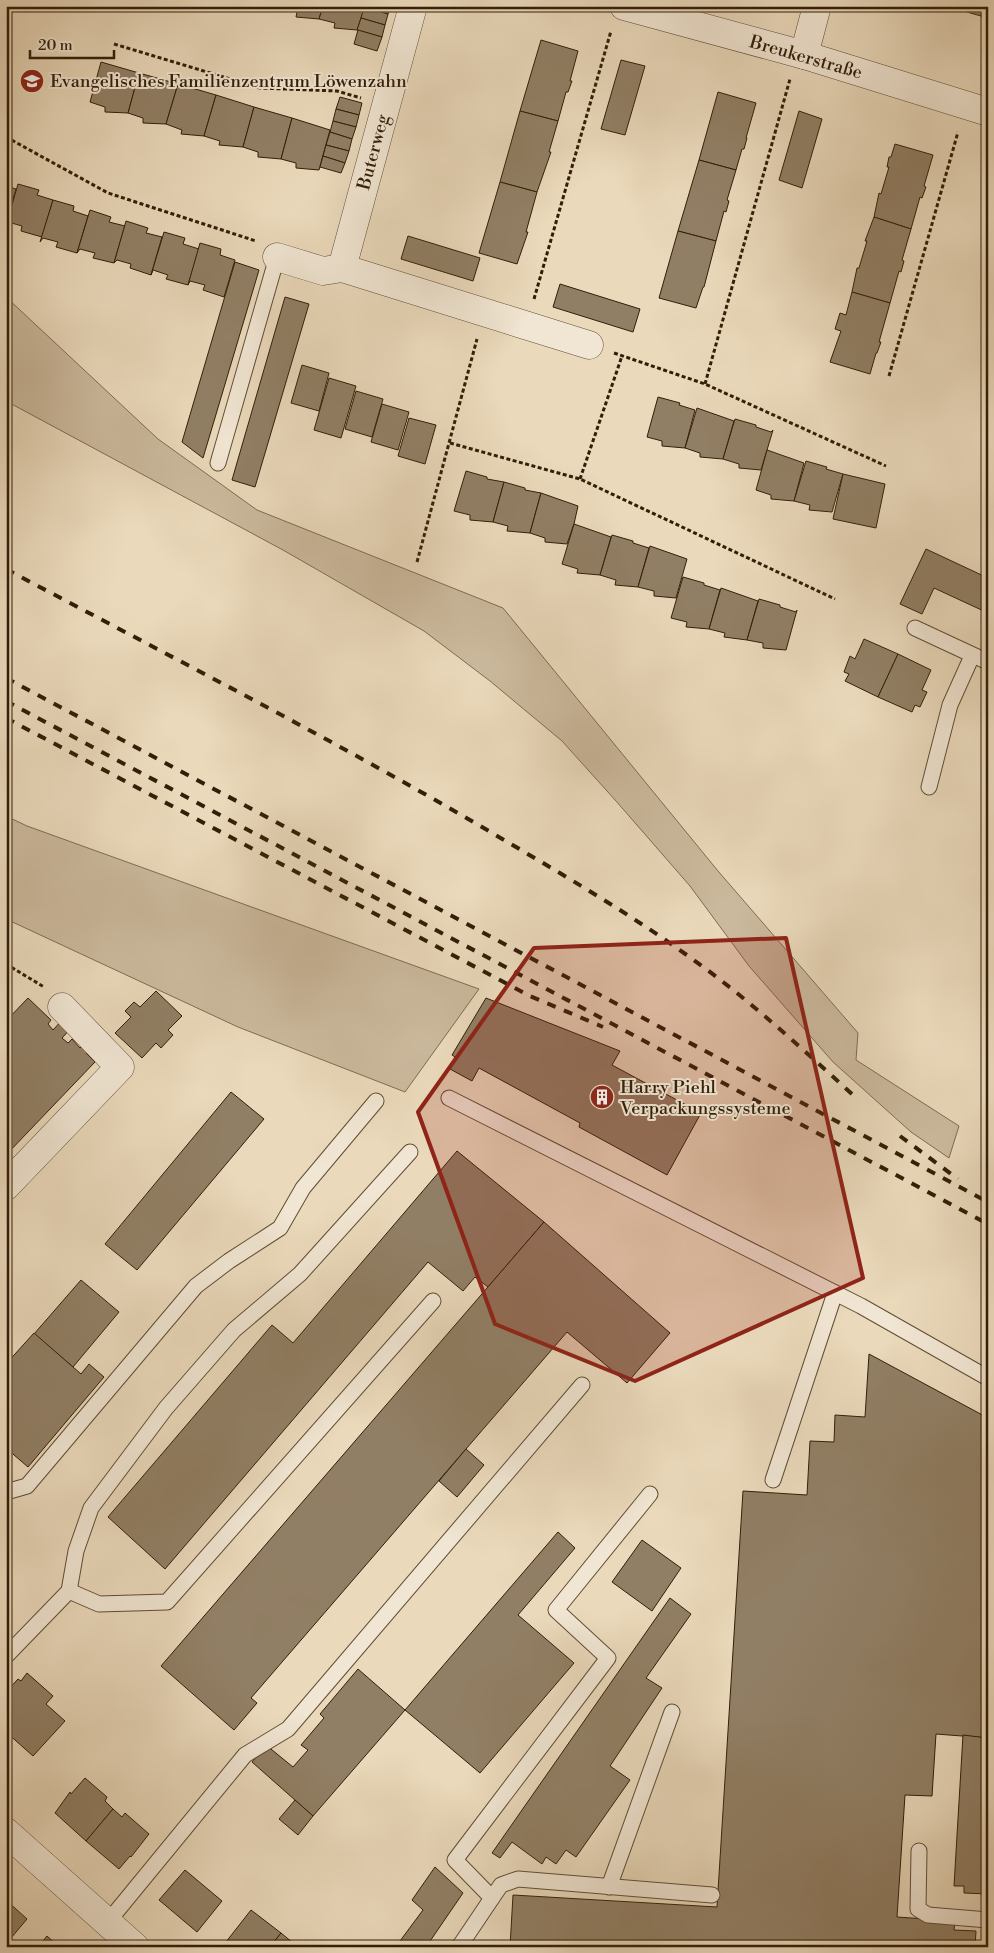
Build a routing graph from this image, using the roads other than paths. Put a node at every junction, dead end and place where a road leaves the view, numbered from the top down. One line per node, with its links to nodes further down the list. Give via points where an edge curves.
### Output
1 (413, 6): 7 (street, Buterweg)
2 (817, 6): 4 (street)
3 (618, 16): 4 (street, Breukerstraße)
4 (801, 54): 5 (street, Breukerstraße)
5 (977, 108)
6 (277, 257): 7 (street, via 323,271); 9 (lane)
7 (342, 268): 8 (street)
8 (589, 345)
9 (218, 463)
10 (915, 628): 11 (lane)
11 (972, 656): 12 (lane); 13 (lane, via 950,705)
12 (988, 662)
13 (929, 787)
14 (62, 1007): 18 (street, via 120,1067)
15 (449, 1098): 19 (lane)
16 (376, 1101): 24 (lane, via 303,1188 280,1228 196,1286 27,1486)
17 (410, 1152): 26 (lane, via 300,1274 234,1330 166,1408 91,1508 76,1551)
18 (6, 1186)
19 (835, 1293): 21 (lane); 23 (lane)
20 (433, 1301): 26 (lane, via 167,1602 98,1604)
21 (988, 1378)
22 (582, 1384): 35 (lane, via 288,1729 245,1755)
23 (773, 1480)
24 (6, 1492)
25 (650, 1494): 33 (lane, via 556,1610 608,1658 456,1860)
26 (69, 1591): 27 (lane)
27 (6, 1656)
28 (672, 1712): 31 (lane)
29 (6, 1832): 35 (street)
30 (919, 1851): 34 (lane, via 918,1908 928,1915)
31 (609, 1886): 32 (lane); 33 (lane, via 518,1879 501,1885)
32 (712, 1895)
33 (492, 1898): 37 (lane)
34 (988, 1920)
35 (107, 1923): 36 (street)
36 (135, 1947)
37 (459, 1947)

